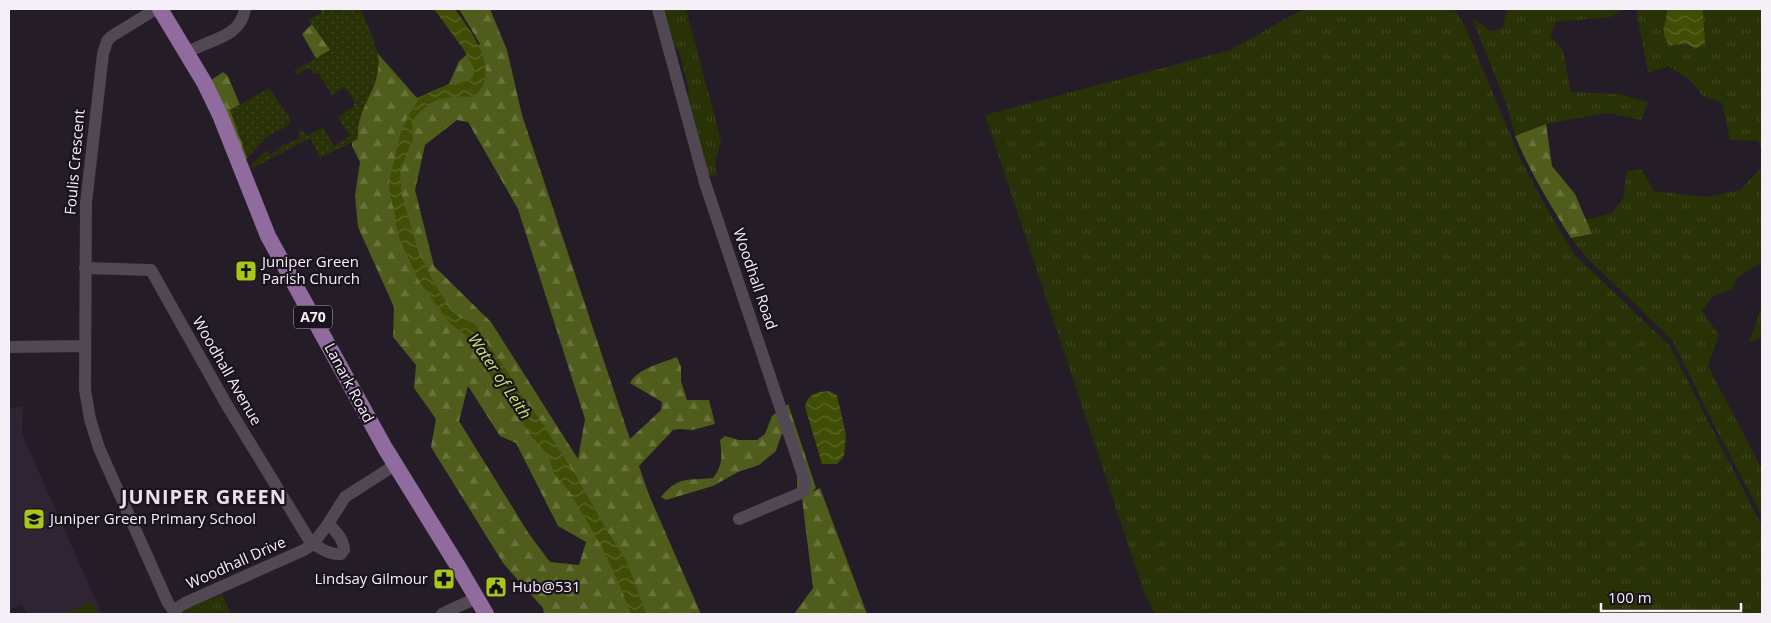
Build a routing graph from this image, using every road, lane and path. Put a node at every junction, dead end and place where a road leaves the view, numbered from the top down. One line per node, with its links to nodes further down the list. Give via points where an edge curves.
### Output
1 (156, 9): 6 (street, Foulis Crescent, via 112,36 105,46 88,185)
2 (160, 9): 5 (main road, Lanark Road / A70)
3 (245, 9): 5 (street, via 234,31)
4 (658, 9): 10 (street, Woodhall Road, via 705,183 805,481 801,493)
5 (187, 53): 9 (main road, Lanark Road / A70, via 220,115 268,236)
6 (85, 268): 7 (street, Foulis Crescent); 12 (street, Woodhall Avenue, via 147,268 154,272 228,407)
7 (84, 346): 8 (street); 14 (street, Foulis Crescent, via 85,390 94,434)
8 (9, 347)
9 (396, 465): 11 (street, Woodhall Drive, via 345,496); 13 (main road, Lanark Road / A70)
10 (739, 519)
11 (328, 524): 12 (street, Woodhall Drive); 12 (street, via 344,544 343,552 335,554)
12 (313, 544): 14 (street, Woodhall Drive, via 185,603)
13 (476, 598): 15 (street); 16 (main road, Lanark Road / A70)
14 (174, 613)
15 (442, 614)
16 (486, 614)

